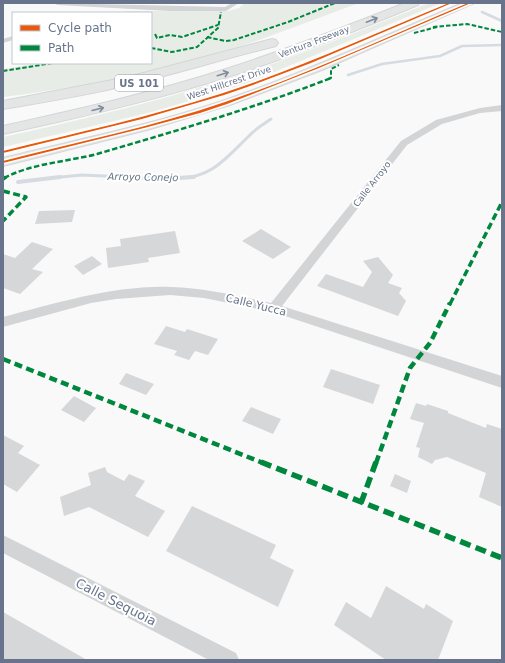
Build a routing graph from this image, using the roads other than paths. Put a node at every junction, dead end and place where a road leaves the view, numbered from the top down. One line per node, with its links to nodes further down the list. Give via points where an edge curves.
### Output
1 (58, 3): 6 (street)
2 (236, 3): 6 (street, via 230,8 170,9)
3 (414, 3): 11 (highway, Ventura Freeway / US 101, one-way to 3, via 225,73)
4 (451, 3): 12 (main road, West Hillcrest Drive, via 302,65 223,94 120,124)
5 (470, 3): 13 (main road, West Hillcrest Drive, via 290,79 224,103 136,129)
6 (78, 5): 7 (street)
7 (68, 12)
8 (3, 105): 10 (highway, Ventura Freeway / US 101, via 130,81 278,41 146,82)
9 (502, 108): 14 (street, Calle Arroyo, via 439,122 404,143)
10 (3, 115)
11 (3, 131)
12 (3, 152)
13 (3, 162)
14 (274, 308): 15 (street, Calle Yucca, via 204,294 141,292 91,299); 16 (street, Calle Yucca)
15 (3, 322)
16 (502, 382)
17 (3, 544): 18 (street, Calle Sequoia)
18 (229, 660)

